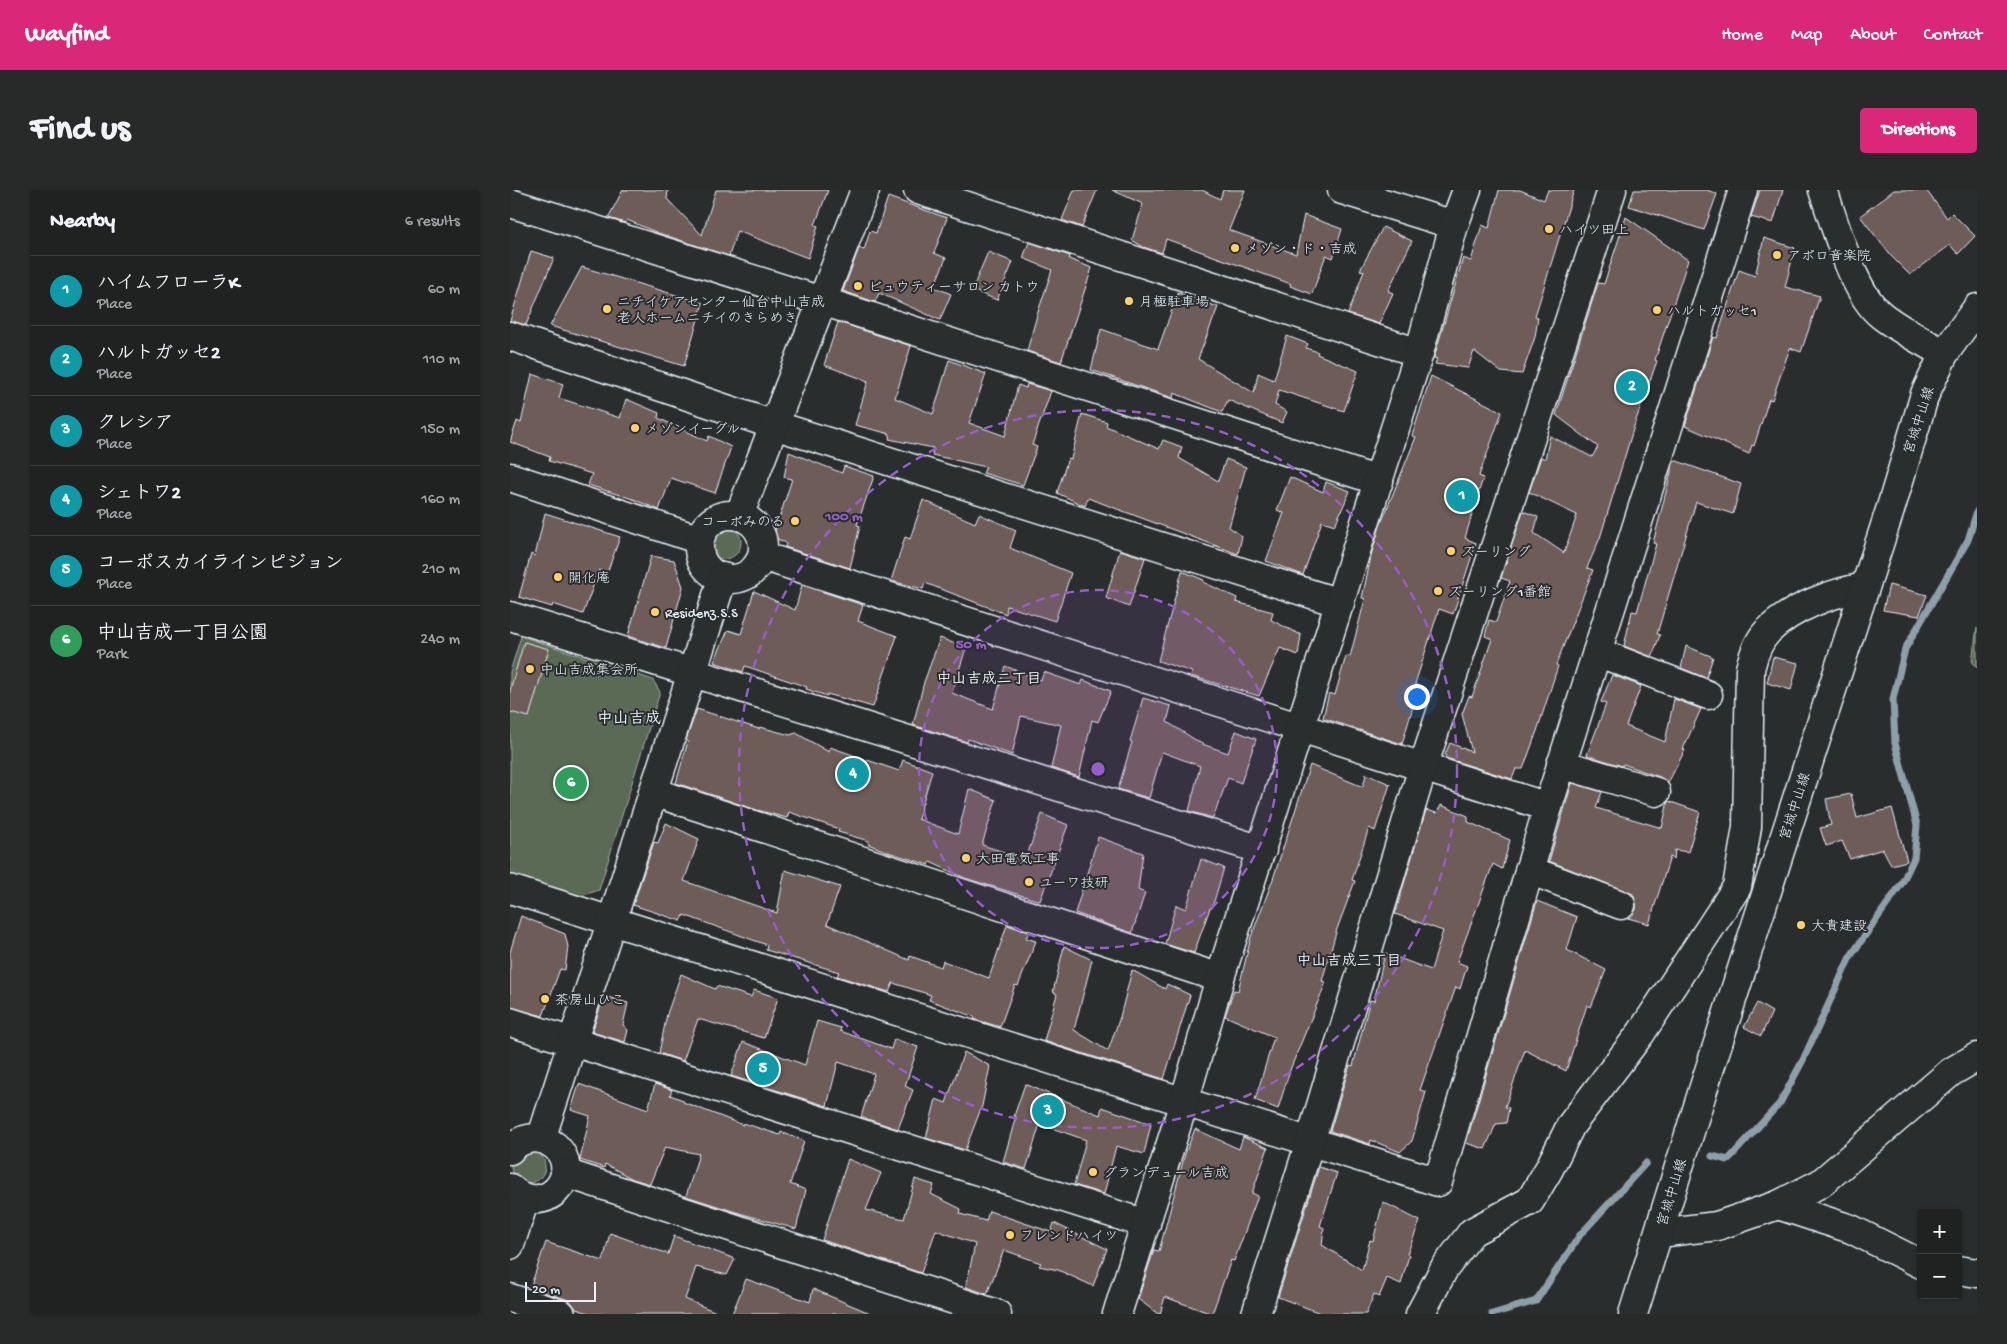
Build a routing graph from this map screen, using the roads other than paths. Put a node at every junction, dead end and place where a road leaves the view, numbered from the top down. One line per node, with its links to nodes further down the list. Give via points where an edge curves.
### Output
1 (865, 190): 10 (street)
2 (918, 190): 13 (street)
3 (1342, 190): 9 (street)
4 (1467, 190): 9 (street)
5 (1612, 190): 30 (street)
6 (1744, 190): 25 (street)
7 (1823, 190): 14 (street, via 1853,272 1870,304 1881,316)
8 (510, 203): 10 (street)
9 (1454, 225): 13 (street)
10 (822, 301): 15 (street); 17 (street)
11 (1977, 308): 14 (street, 宮城中山線)
12 (510, 336): 15 (street)
13 (1419, 354): 17 (street)
14 (1944, 354): 22 (street, 宮城中山線, via 1925,394)
15 (774, 425): 18 (street); 23 (street)
16 (510, 477): 19 (street)
17 (1379, 481): 23 (street)
18 (739, 516): 19 (street, via 728,515 710,522); 20 (street, via 756,527 761,536)
19 (700, 540): 21 (street, via 702,559 714,574)
20 (762, 556): 21 (street, via 750,572); 28 (street)
21 (723, 578): 26 (street)
22 (1865, 587): 51 (street, 宮城中山線); 61 (street, via 1805,606 1767,632 1754,654 1750,669 1747,827 1737,887 1641,1033 1571,1126 1550,1170 1530,1201 1472,1232 1444,1269)
23 (1340, 603): 28 (street)
24 (512, 625): 26 (street)
25 (1597, 652): 27 (street); 29 (street)
26 (692, 672): 31 (street); 34 (street)
27 (1708, 695)
28 (1300, 728): 30 (street); 34 (street)
29 (1561, 764): 32 (street); 33 (street)
30 (1423, 767): 33 (street); 45 (street)
31 (653, 792): 38 (street); 39 (street)
32 (1656, 792)
33 (1548, 807): 35 (street)
34 (1262, 850): 39 (street)
35 (1529, 870): 37 (street); 45 (street, via 1438,1182)
36 (510, 889): 38 (street)
37 (1621, 905)
38 (611, 921): 41 (street); 43 (street)
39 (1220, 978): 43 (street)
40 (510, 1022): 41 (street)
41 (573, 1042): 44 (street); 50 (street)
42 (1977, 1057): 49 (street, via 1951,1072 1821,1183)
43 (1184, 1102): 45 (street); 50 (street)
44 (541, 1139): 46 (street, via 522,1140); 47 (street, via 562,1155)
45 (1310, 1142): 60 (street)
46 (510, 1150)
47 (565, 1173): 48 (street, via 563,1181 543,1199); 58 (street)
48 (518, 1194): 52 (street)
49 (1778, 1205): 51 (street, via 1716,1226); 53 (street, via 1851,1229)
50 (1146, 1224): 59 (street)
51 (1658, 1233): 62 (street, 宮城中山線)
52 (510, 1245)
53 (1917, 1262)
54 (1962, 1271): 55 (street)
55 (1977, 1273)
56 (510, 1298): 57 (street)
57 (561, 1314)
58 (997, 1314)
59 (1117, 1314)
60 (1256, 1314)
61 (1420, 1314)
62 (1634, 1314)

